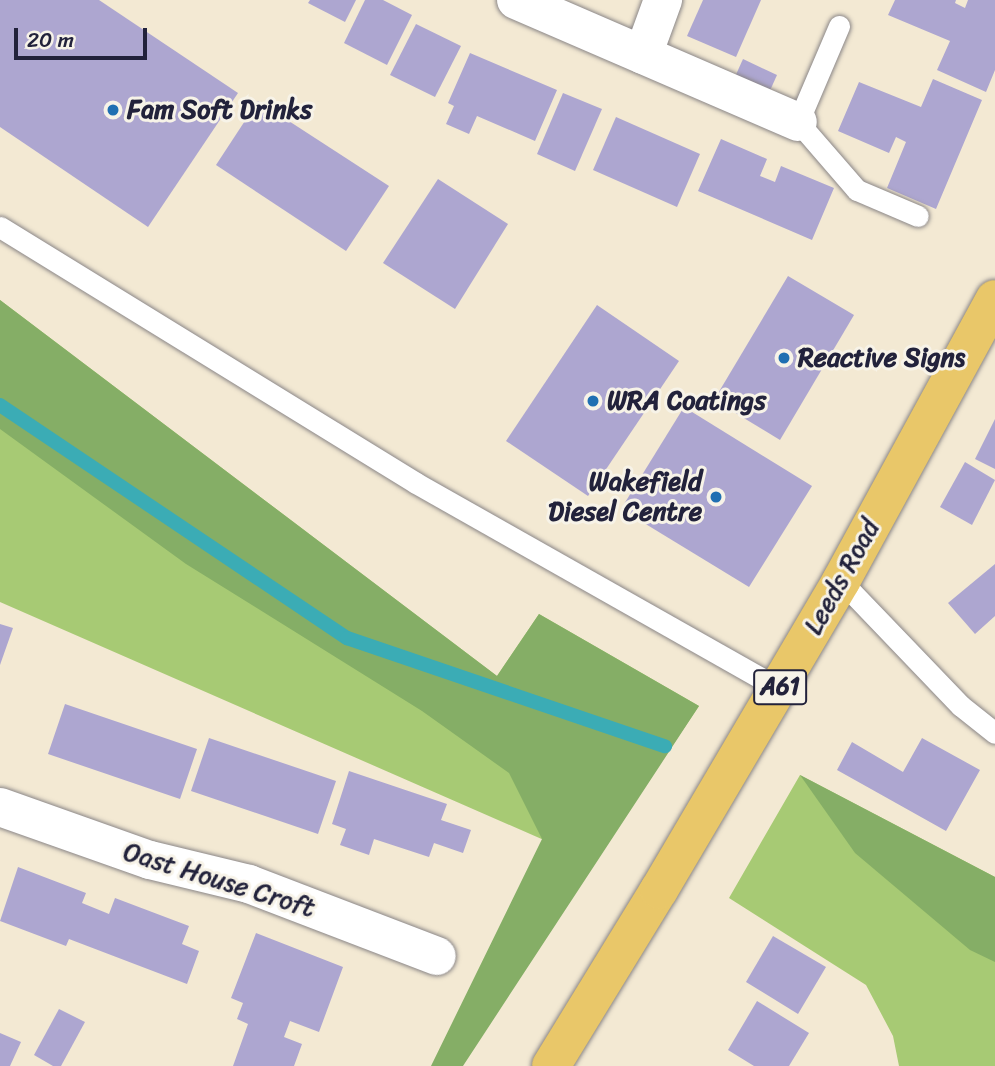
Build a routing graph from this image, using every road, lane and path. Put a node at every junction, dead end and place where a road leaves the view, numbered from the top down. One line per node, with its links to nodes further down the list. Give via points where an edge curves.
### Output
1 (516, 0): 4 (street)
2 (663, 0): 4 (street)
3 (839, 26): 5 (lane)
4 (643, 55): 5 (street)
5 (798, 122): 6 (lane, via 858,190)
6 (918, 216)
7 (0, 227): 10 (lane, via 416,483)
8 (995, 299): 9 (main road, Leeds Road / A61)
9 (842, 581): 10 (main road, Leeds Road / A61); 11 (lane, via 961,706)
10 (779, 688): 14 (main road, Leeds Road / A61)
11 (995, 733)
12 (0, 807): 13 (street, Oast House Croft, via 150,860 249,884)
13 (438, 956)
14 (551, 1066)

